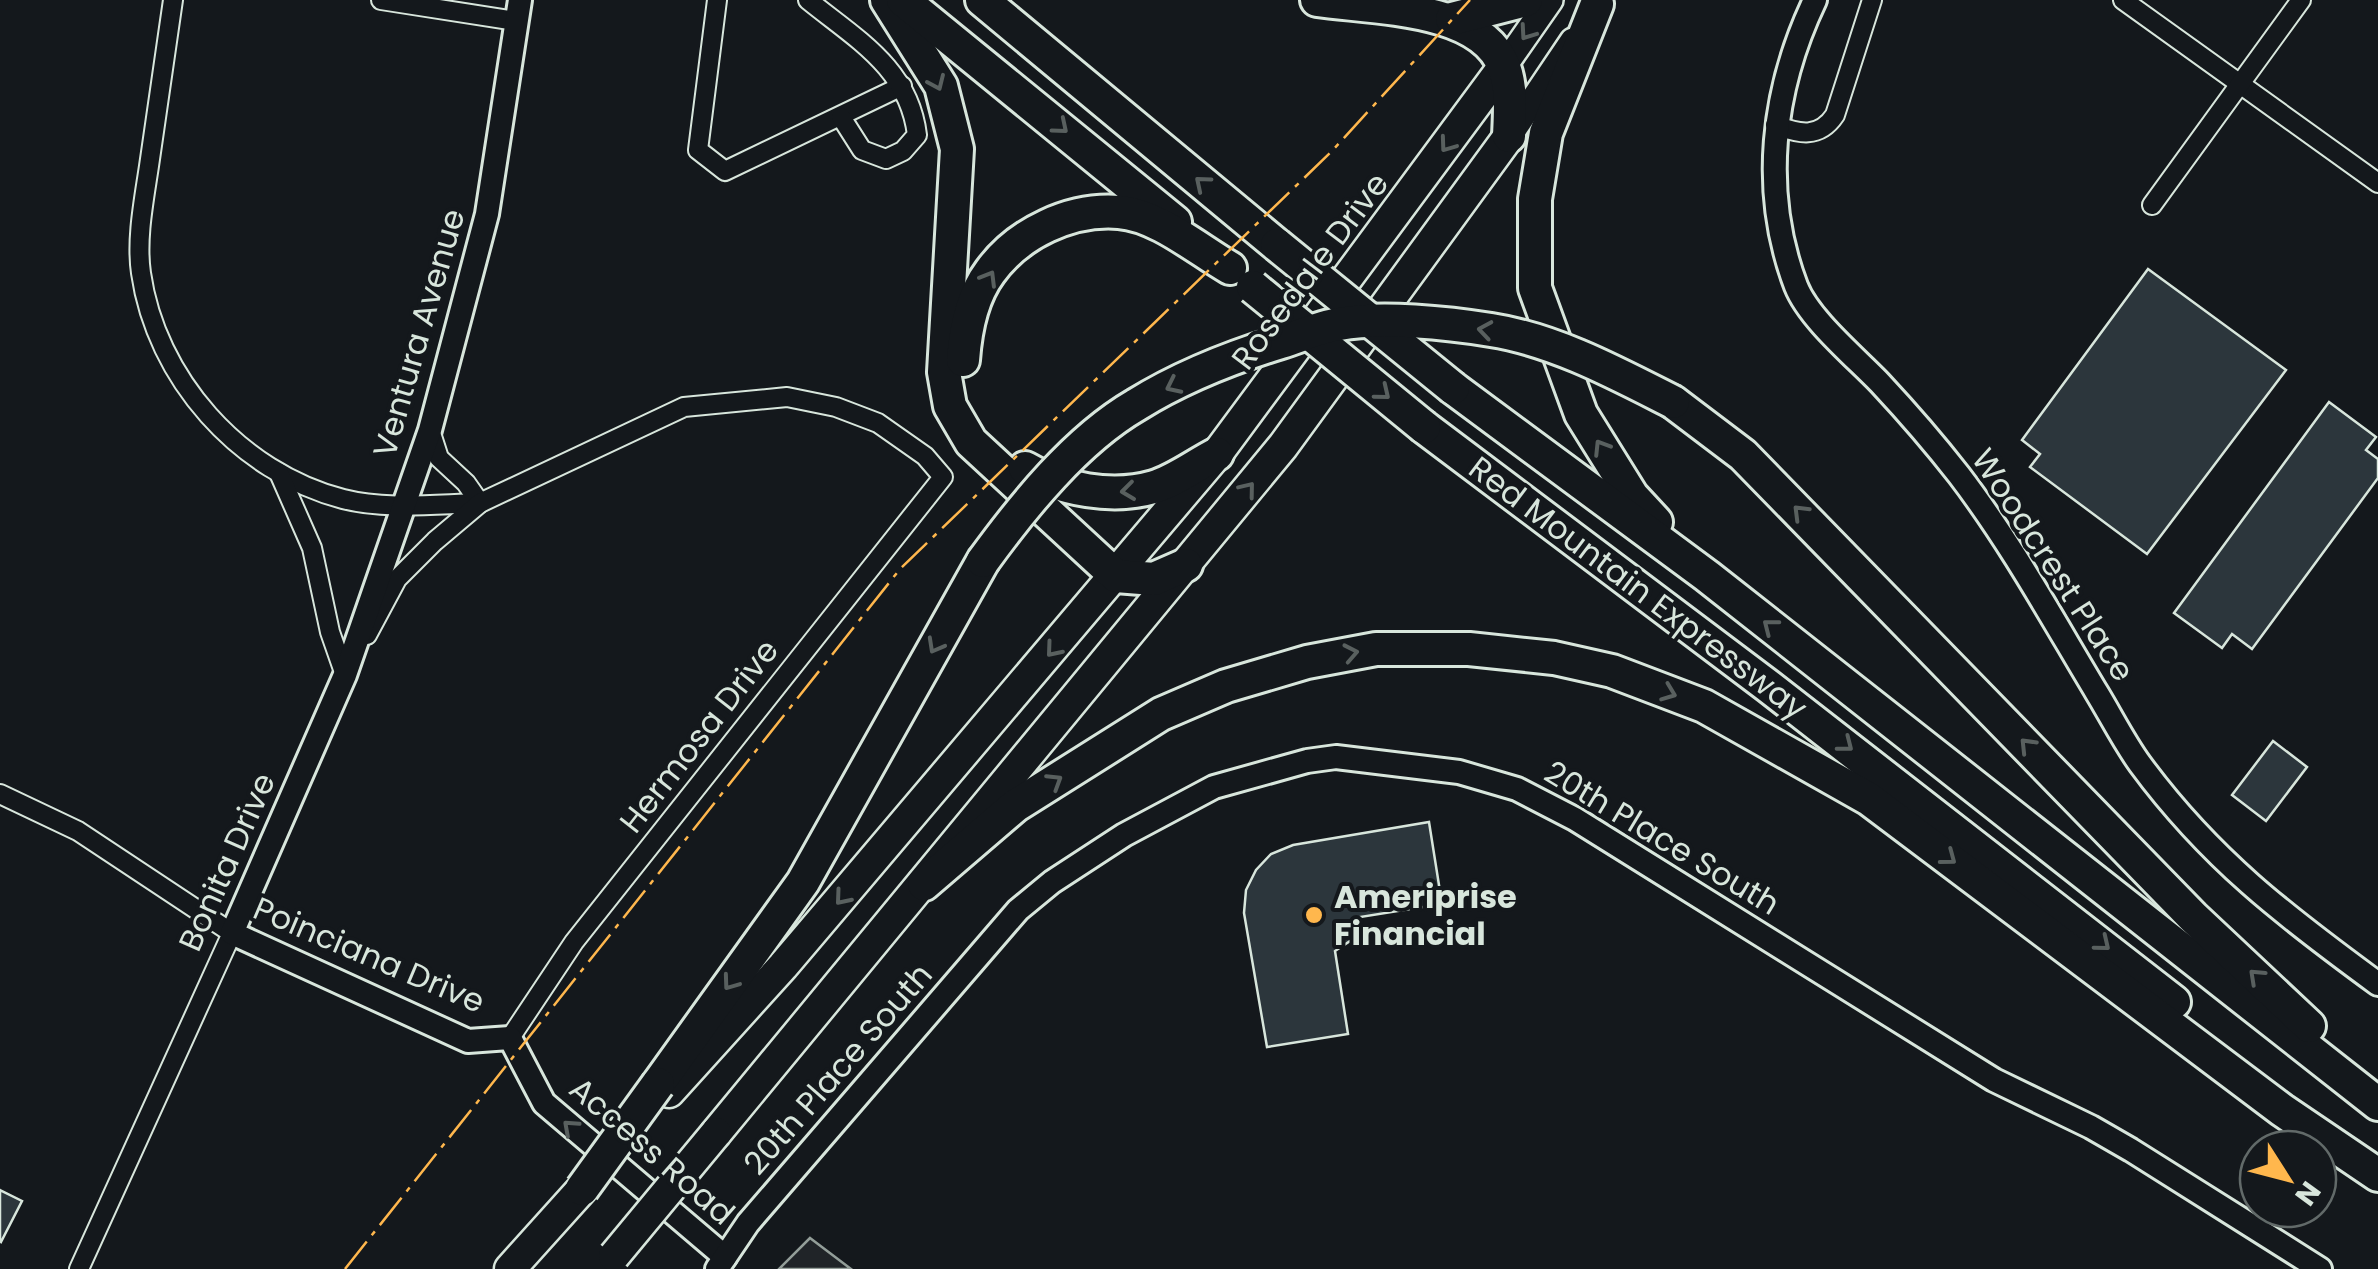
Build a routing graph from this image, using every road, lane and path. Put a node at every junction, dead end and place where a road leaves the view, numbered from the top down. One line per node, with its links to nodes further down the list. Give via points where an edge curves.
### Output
1 (173, 0): 31 (street, via 140,271 156,332 175,371 213,422)
2 (381, 0): 17 (street)
3 (717, 0): 23 (street, via 698,150 725,171)
4 (808, 0): 22 (street, via 889,66)
5 (886, 0): 35 (highway, one-way to 35, via 940,86 957,149 944,372 950,406 971,442)
6 (904, 0): 28 (highway, Red Mountain Expressway, one-way to 28)
7 (982, 0): 36 (highway, Red Mountain Expressway, one-way to 7, bridge, via 1452,388)
8 (1317, 0): 18 (highway)
9 (1526, 0): 18 (highway)
10 (1550, 0): 20 (main road, Rosedale Drive, one-way to 20)
11 (1806, 0): 19 (street)
12 (1815, 0): 19 (street)
13 (1872, 0): 24 (street, via 1828,126 1816,133)
14 (2123, 0): 21 (street)
15 (2302, 0): 21 (street)
16 (1598, 2): 25 (main road); 36 (highway, one-way to 16, via 1632,496 1581,414 1535,288 1535,199 1546,132)
17 (518, 10): 29 (street, Ventura Avenue, via 488,214)
18 (1452, 19): 20 (highway, via 1484,36)
19 (1798, 36): 24 (street, Woodcrest Place)
20 (1504, 66): 25 (highway); 30 (highway, Rosedale Drive, one-way to 30)
21 (2240, 83): 26 (street); 27 (street)
22 (902, 86): 23 (street); 23 (street, via 917,134 902,151 886,159 862,150)
23 (841, 118)
24 (1775, 125): 41 (street, Woodcrest Place, via 1774,202 1797,289 1962,479 2165,796 2286,918)
25 (1509, 136): 34 (highway, one-way to 25, via 1282,446)
26 (2378, 184)
27 (2152, 205)
28 (1241, 278): 30 (highway, one-way to 28, via 1155,487 1101,494 1036,475 1012,460 968,394 965,330 989,272 1032,232 1081,214 1120,212 1148,220); 46 (highway, Red Mountain Expressway, one-way to 46, bridge, via 1424,427 2039,894)
29 (430, 430): 32 (street, via 439,458); 33 (street, Ventura Avenue)
30 (1217, 454): 35 (highway, Rosedale Drive)
31 (279, 473): 33 (street, via 343,499); 37 (street, via 312,548)
32 (480, 503): 33 (street); 37 (street, via 397,579); 42 (street, Hermosa Drive, via 684,406 787,396 878,423 943,477 574,942)
33 (403, 505): 37 (street, Ventura Avenue)
34 (1186, 565): 35 (highway, via 1154,579); 39 (highway)
35 (1116, 576): 43 (highway, Rosedale Drive, one-way to 43, via 783,966)
36 (1706, 576): 45 (highway, Red Mountain Expressway, one-way to 36)
37 (345, 675): 40 (street, Bonita Drive)
38 (0, 794): 40 (street, Poinciana Drive, via 78,830)
39 (924, 884): 46 (highway, one-way to 46, via 1015,806 1161,714 1226,686 1376,649 1554,658 1612,671 1704,706 1868,799 2282,1110); 48 (highway, bridge)
40 (232, 933): 42 (street, Poinciana Drive, via 468,1041); 51 (street, Bonita Drive)
41 (2378, 984)
42 (510, 1038): 49 (street, Access Road, one-way to 42, via 544,1104)
43 (664, 1088): 44 (highway, one-way to 43, bridge, via 2193,918 1743,454 1673,402 1608,368 1493,330 1422,322 1340,323 1234,356 1134,405 1064,462 983,561 803,882); 47 (highway, bridge)
44 (2378, 1090)
45 (2378, 1104)
46 (2378, 1172)
47 (572, 1200): 50 (highway)
48 (609, 1262)
49 (721, 1263): 52 (street, 20th Place South, via 748,1223 1018,910 1124,835 1214,787 1336,757 1459,772 1518,789 1994,1080 2132,1150)
50 (512, 1265)
51 (79, 1269)
52 (2320, 1269)

